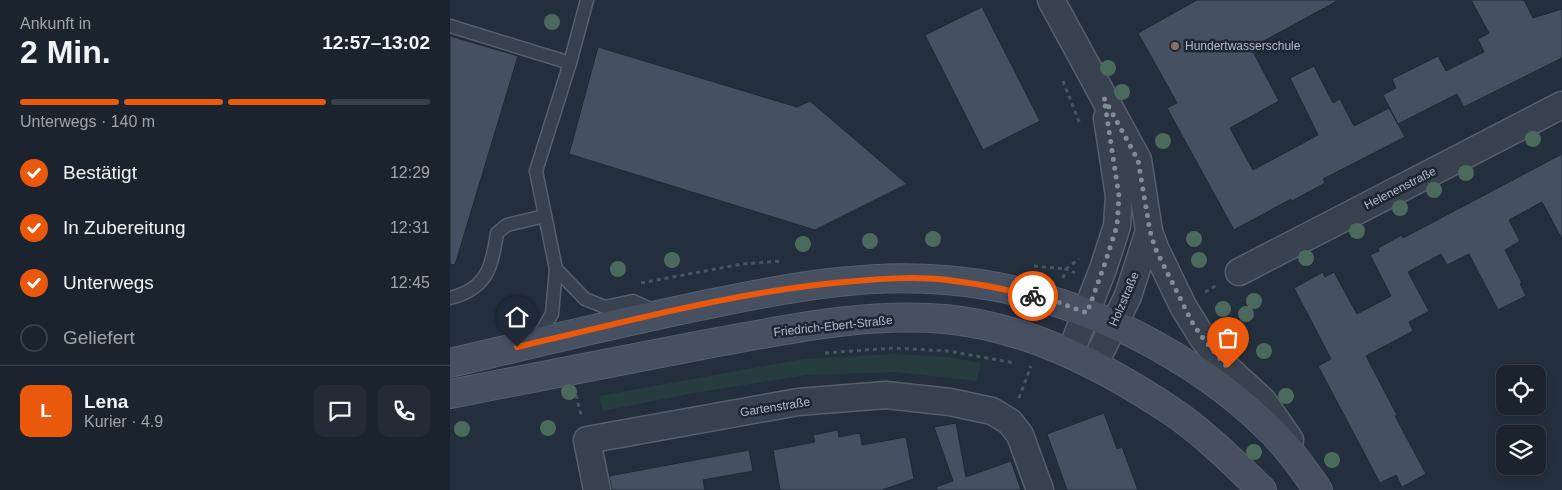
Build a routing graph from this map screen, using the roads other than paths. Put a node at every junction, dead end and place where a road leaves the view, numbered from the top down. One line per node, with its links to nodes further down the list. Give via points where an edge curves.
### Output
1 (587, 0): 4 (lane)
2 (1051, 0): 5 (street, Holzstraße)
3 (450, 26): 4 (lane)
4 (570, 63): 7 (lane, via 536,171)
5 (1104, 98): 8 (street, Holzstraße, via 1138,160); 13 (street, Holzstraße, via 1119,196 1117,226)
6 (1562, 105): 10 (street, Helenenstraße)
7 (545, 216): 9 (lane); 11 (lane, via 507,225 497,233 493,259 482,282)
8 (1150, 231): 14 (street, Holzstraße, via 1128,296); 19 (street, Holzstraße, via 1159,257 1197,329 1228,368 1263,401 1289,436)
9 (556, 269): 12 (lane, via 585,299 606,307 633,301); 15 (lane, via 552,314)
10 (1239, 272)
11 (450, 298)
12 (661, 313): 13 (main road, via 816,285 892,278 946,280 1007,289); 15 (main road)
13 (1087, 313): 14 (main road); 16 (street, Holzstraße)
14 (1114, 324): 16 (street, Holzstraße); 19 (main road, via 1176,357 1238,401 1266,425)
15 (534, 343): 17 (main road)
16 (1082, 359): 18 (main road, Friedrich-Ebert-Straße, via 1040,341 996,328 945,319 892,318 793,328); 22 (main road, Friedrich-Ebert-Straße, via 1171,411)
17 (450, 363)
18 (450, 394)
19 (1298, 462): 23 (main road)
20 (597, 490): 21 (street, Gartenstraße, via 587,440 798,402 886,395 967,405 992,411 1010,422 1020,435)
21 (1040, 490)
22 (1262, 490)
23 (1318, 490)

